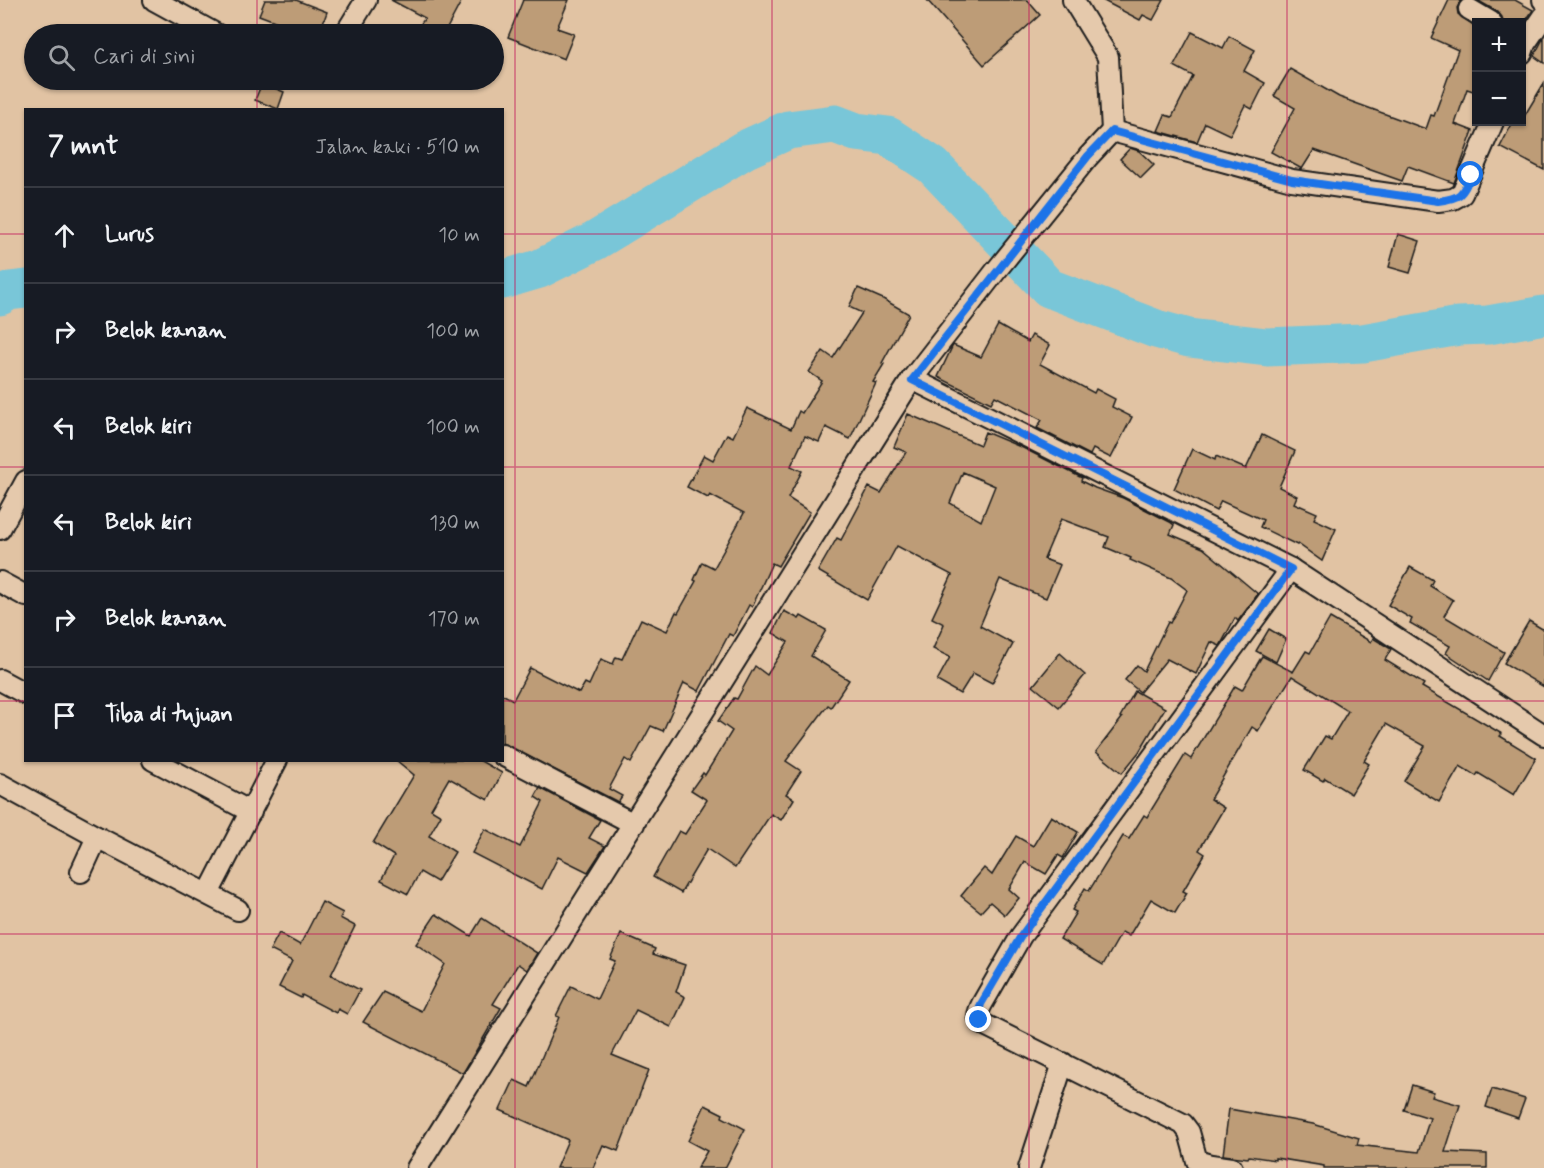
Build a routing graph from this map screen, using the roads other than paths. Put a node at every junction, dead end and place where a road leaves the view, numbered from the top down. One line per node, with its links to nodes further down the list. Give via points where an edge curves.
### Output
1 (154, 0): 7 (street)
2 (366, 0): 8 (street)
3 (1073, 0): 11 (street, via 1108,57)
4 (1469, 9): 6 (street)
5 (1544, 16): 9 (street)
6 (1484, 18)
7 (198, 24)
8 (351, 24)
9 (1526, 42)
10 (1491, 126): 11 (street, via 1462,194 1438,201 1292,180)
11 (1112, 131): 12 (street, via 1088,156)
12 (912, 380): 15 (street); 26 (street)
13 (23, 493): 14 (street)
14 (0, 529)
15 (1291, 569): 20 (street); 31 (street, via 1021,936 981,1004 978,1014 983,1024)
16 (0, 582): 17 (street)
17 (24, 595)
18 (0, 680): 19 (street)
19 (24, 693)
20 (1544, 735)
21 (504, 756): 26 (street)
22 (276, 762): 25 (street)
23 (174, 766): 25 (street)
24 (0, 784): 27 (street)
25 (251, 812): 29 (street)
26 (634, 824): 32 (street)
27 (97, 837): 28 (street); 29 (street)
28 (81, 872)
29 (208, 894): 30 (street)
30 (238, 910)
31 (1063, 1063): 33 (street); 34 (street, via 1183,1124 1197,1161)
32 (417, 1168)
33 (1029, 1168)
34 (1232, 1168)

